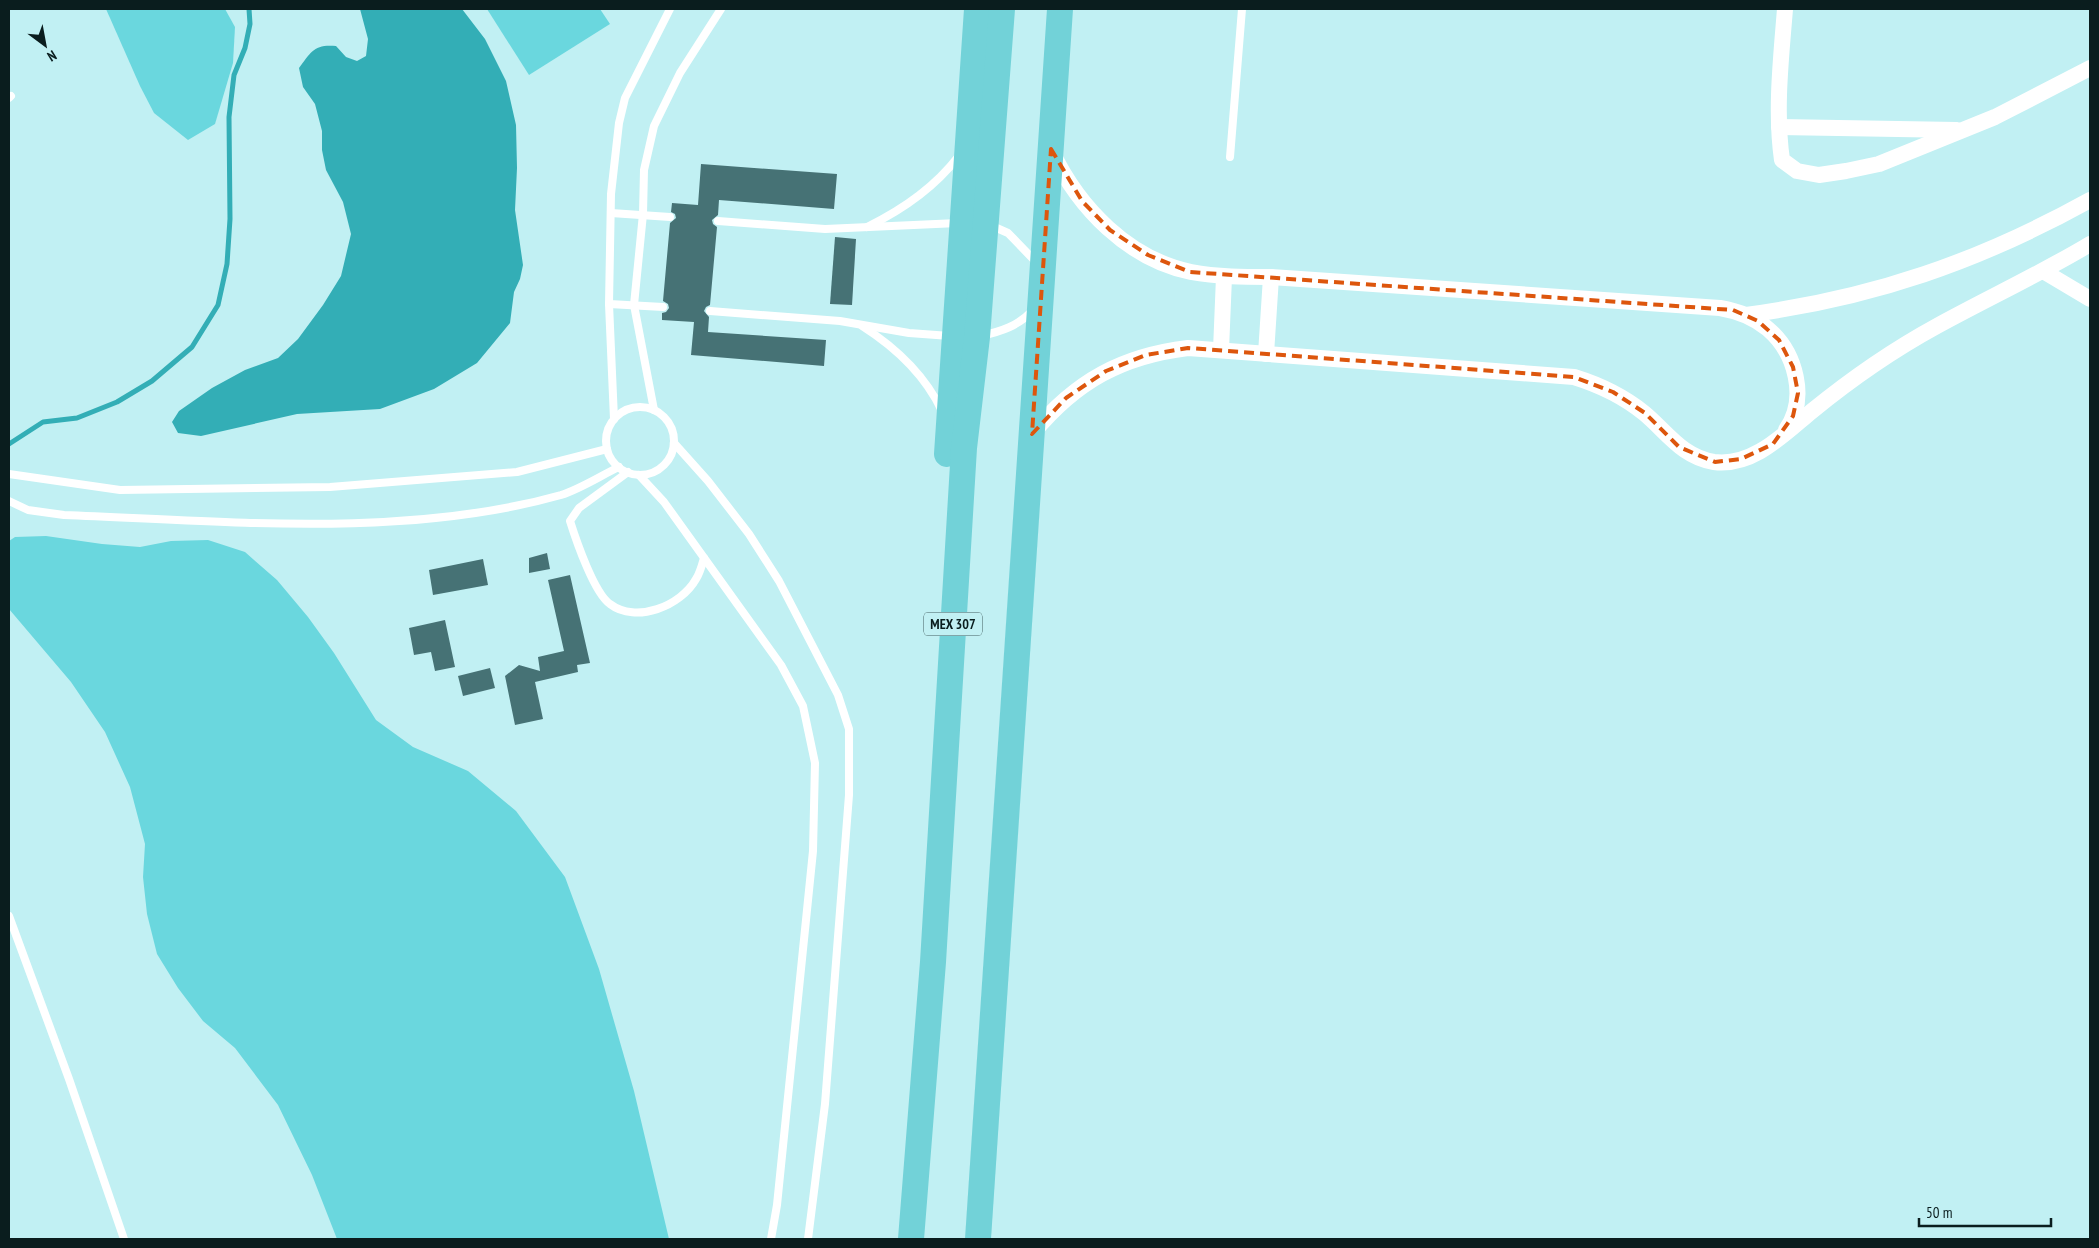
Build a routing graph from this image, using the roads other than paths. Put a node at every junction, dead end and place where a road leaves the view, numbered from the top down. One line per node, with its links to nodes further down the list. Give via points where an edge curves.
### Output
1 (670, 9): 15 (lane, via 625,98 619,123)
2 (722, 9): 16 (lane, via 680,72 654,126 644,170)
3 (977, 9): 11 (highway)
4 (1002, 9): 19 (highway)
5 (1060, 9): 12 (highway)
6 (1242, 9): 13 (lane)
7 (1785, 9): 9 (street)
8 (2090, 68): 10 (street)
9 (1779, 127): 10 (street); 10 (street, via 1782,160 1797,171 1819,175 1879,164)
10 (1964, 130)
11 (968, 146): 19 (highway); 20 (lane, via 948,170 919,196)
12 (1051, 149): 22 (highway); 24 (street, via 1082,201 1128,244 1168,265)
13 (1230, 157)
14 (2090, 200): 32 (street, via 2021,236 1928,274 1838,300)
15 (611, 213): 16 (lane); 28 (lane)
16 (643, 214): 17 (lane); 29 (lane)
17 (670, 217)
18 (718, 222): 20 (lane)
19 (974, 223): 20 (lane); 22 (lane, via 1008,233); 34 (highway)
20 (863, 229)
21 (2090, 244): 23 (street)
22 (1043, 269): 27 (highway)
23 (2043, 271): 26 (street); 41 (street, via 1898,349)
24 (1224, 277): 25 (street); 35 (street)
25 (1271, 277): 32 (street, via 1720,308); 36 (street)
26 (2090, 299)
27 (1040, 302): 34 (lane, via 1024,320 1007,329); 40 (highway)
28 (609, 304): 29 (lane); 38 (lane)
29 (634, 305): 30 (lane); 37 (lane)
30 (663, 308)
31 (710, 311): 33 (lane)
32 (1746, 315): 41 (street, via 1769,329 1779,340 1793,367 1796,405)
33 (858, 324): 34 (lane, via 909,333); 39 (lane, via 888,344 914,369 932,393)
34 (966, 337): 39 (highway); 51 (highway, MEX 307, via 964,448)
35 (1221, 350): 36 (street); 40 (street, via 1188,348 1126,362 1099,375 1066,398)
36 (1266, 354): 41 (street, via 1574,378 1613,392 1645,413 1678,447 1696,457 1715,462 1741,459 1764,450)
37 (654, 410): 38 (lane, via 633,408); 42 (lane, via 669,423)
38 (614, 419): 43 (lane, via 606,439)
39 (948, 426): 51 (highway, via 919,886 921,929)
40 (1032, 434): 56 (highway)
41 (1782, 436)
42 (674, 443): 47 (lane, via 667,462 650,474); 54 (lane, via 749,534 778,581 838,695 849,730 849,795 825,1104)
43 (607, 449): 44 (lane); 46 (lane, via 517,472 330,487 120,490)
44 (619, 467): 45 (lane); 48 (lane, via 562,494 474,513 386,521 293,523 64,516 28,510)
45 (628, 472): 47 (lane); 49 (lane, via 579,508 570,521 598,589 609,604 629,614 653,611 670,603 696,580)
46 (9, 474)
47 (640, 475): 49 (lane, via 664,502)
48 (9, 501)
49 (704, 558): 53 (lane, via 782,665 803,706 815,763 813,851)
50 (9, 916): 52 (lane)
51 (932, 962): 55 (highway, MEX 307)
52 (124, 1239)
53 (771, 1239)
54 (808, 1239)
55 (911, 1239)
56 (978, 1239)

